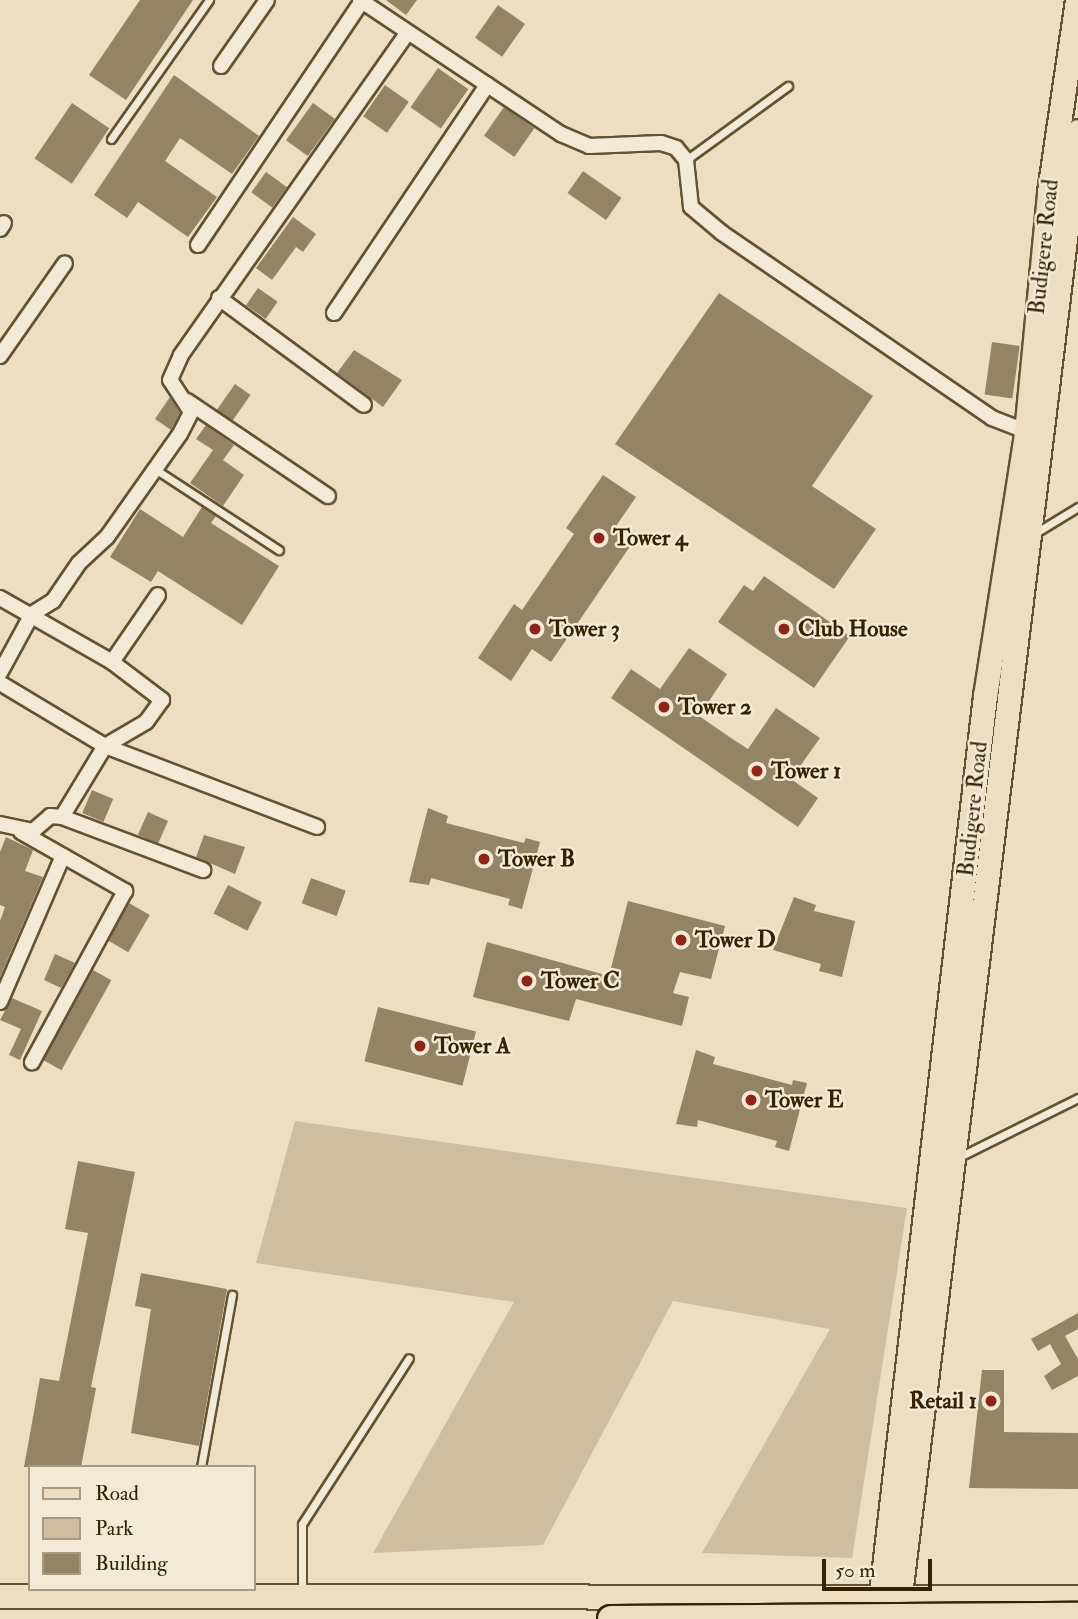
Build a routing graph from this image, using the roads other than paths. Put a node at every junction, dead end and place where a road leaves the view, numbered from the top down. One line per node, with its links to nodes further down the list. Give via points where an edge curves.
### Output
1 (209, 0): 10 (lane)
2 (267, 0): 6 (street)
3 (1077, 0): 19 (main road, Budigere Road, via 1049,192)
4 (361, 1): 5 (street); 12 (street)
5 (407, 33): 7 (street); 14 (street)
6 (221, 66)
7 (487, 85): 11 (street, via 589,146 661,144 676,148); 15 (street)
8 (788, 86): 11 (lane)
9 (1078, 131): 19 (main road, Budigere Road)
10 (111, 138)
11 (686, 160): 19 (street, via 691,207 722,233 992,418)
12 (198, 245)
13 (65, 263): 16 (street)
14 (219, 298): 17 (street, via 171,373); 18 (street)
15 (334, 313)
16 (0, 356)
17 (182, 398): 20 (street, via 190,416); 21 (street)
18 (364, 405)
19 (1034, 434): 23 (main road, Budigere Road); 46 (main road, Budigere Road, via 985,696)
20 (155, 469): 24 (lane); 27 (street, via 107,537 79,562 53,601)
21 (328, 496)
22 (1078, 507): 23 (lane)
23 (1028, 538): 41 (main road, Budigere Road)
24 (279, 550)
25 (158, 595): 28 (street)
26 (0, 598): 27 (street)
27 (32, 614): 28 (street); 29 (street)
28 (111, 662): 31 (street, via 158,694 161,705 146,722)
29 (0, 673)
30 (0, 683): 31 (street)
31 (106, 746): 32 (street); 34 (street)
32 (62, 817): 35 (street, via 50,816 33,831); 37 (street)
33 (0, 824): 35 (street)
34 (317, 827)
35 (21, 832): 36 (street)
36 (63, 856): 38 (street); 39 (street, via 125,891)
37 (203, 870)
38 (0, 1002)
39 (32, 1062)
40 (1078, 1098): 41 (lane)
41 (954, 1159): 46 (main road, Budigere Road)
42 (232, 1295): 44 (lane)
43 (410, 1359): 47 (lane, via 302,1524)
44 (201, 1465)
45 (211, 1592): 47 (main road); 48 (main road)
46 (889, 1593): 47 (main road); 49 (main road); 52 (main road, Budigere Road); 53 (main road, Budigere Road)
47 (302, 1595)
48 (0, 1596)
49 (1078, 1597)
50 (1078, 1616): 51 (highway, bridge)
51 (611, 1619)
52 (878, 1619)
53 (897, 1619)

